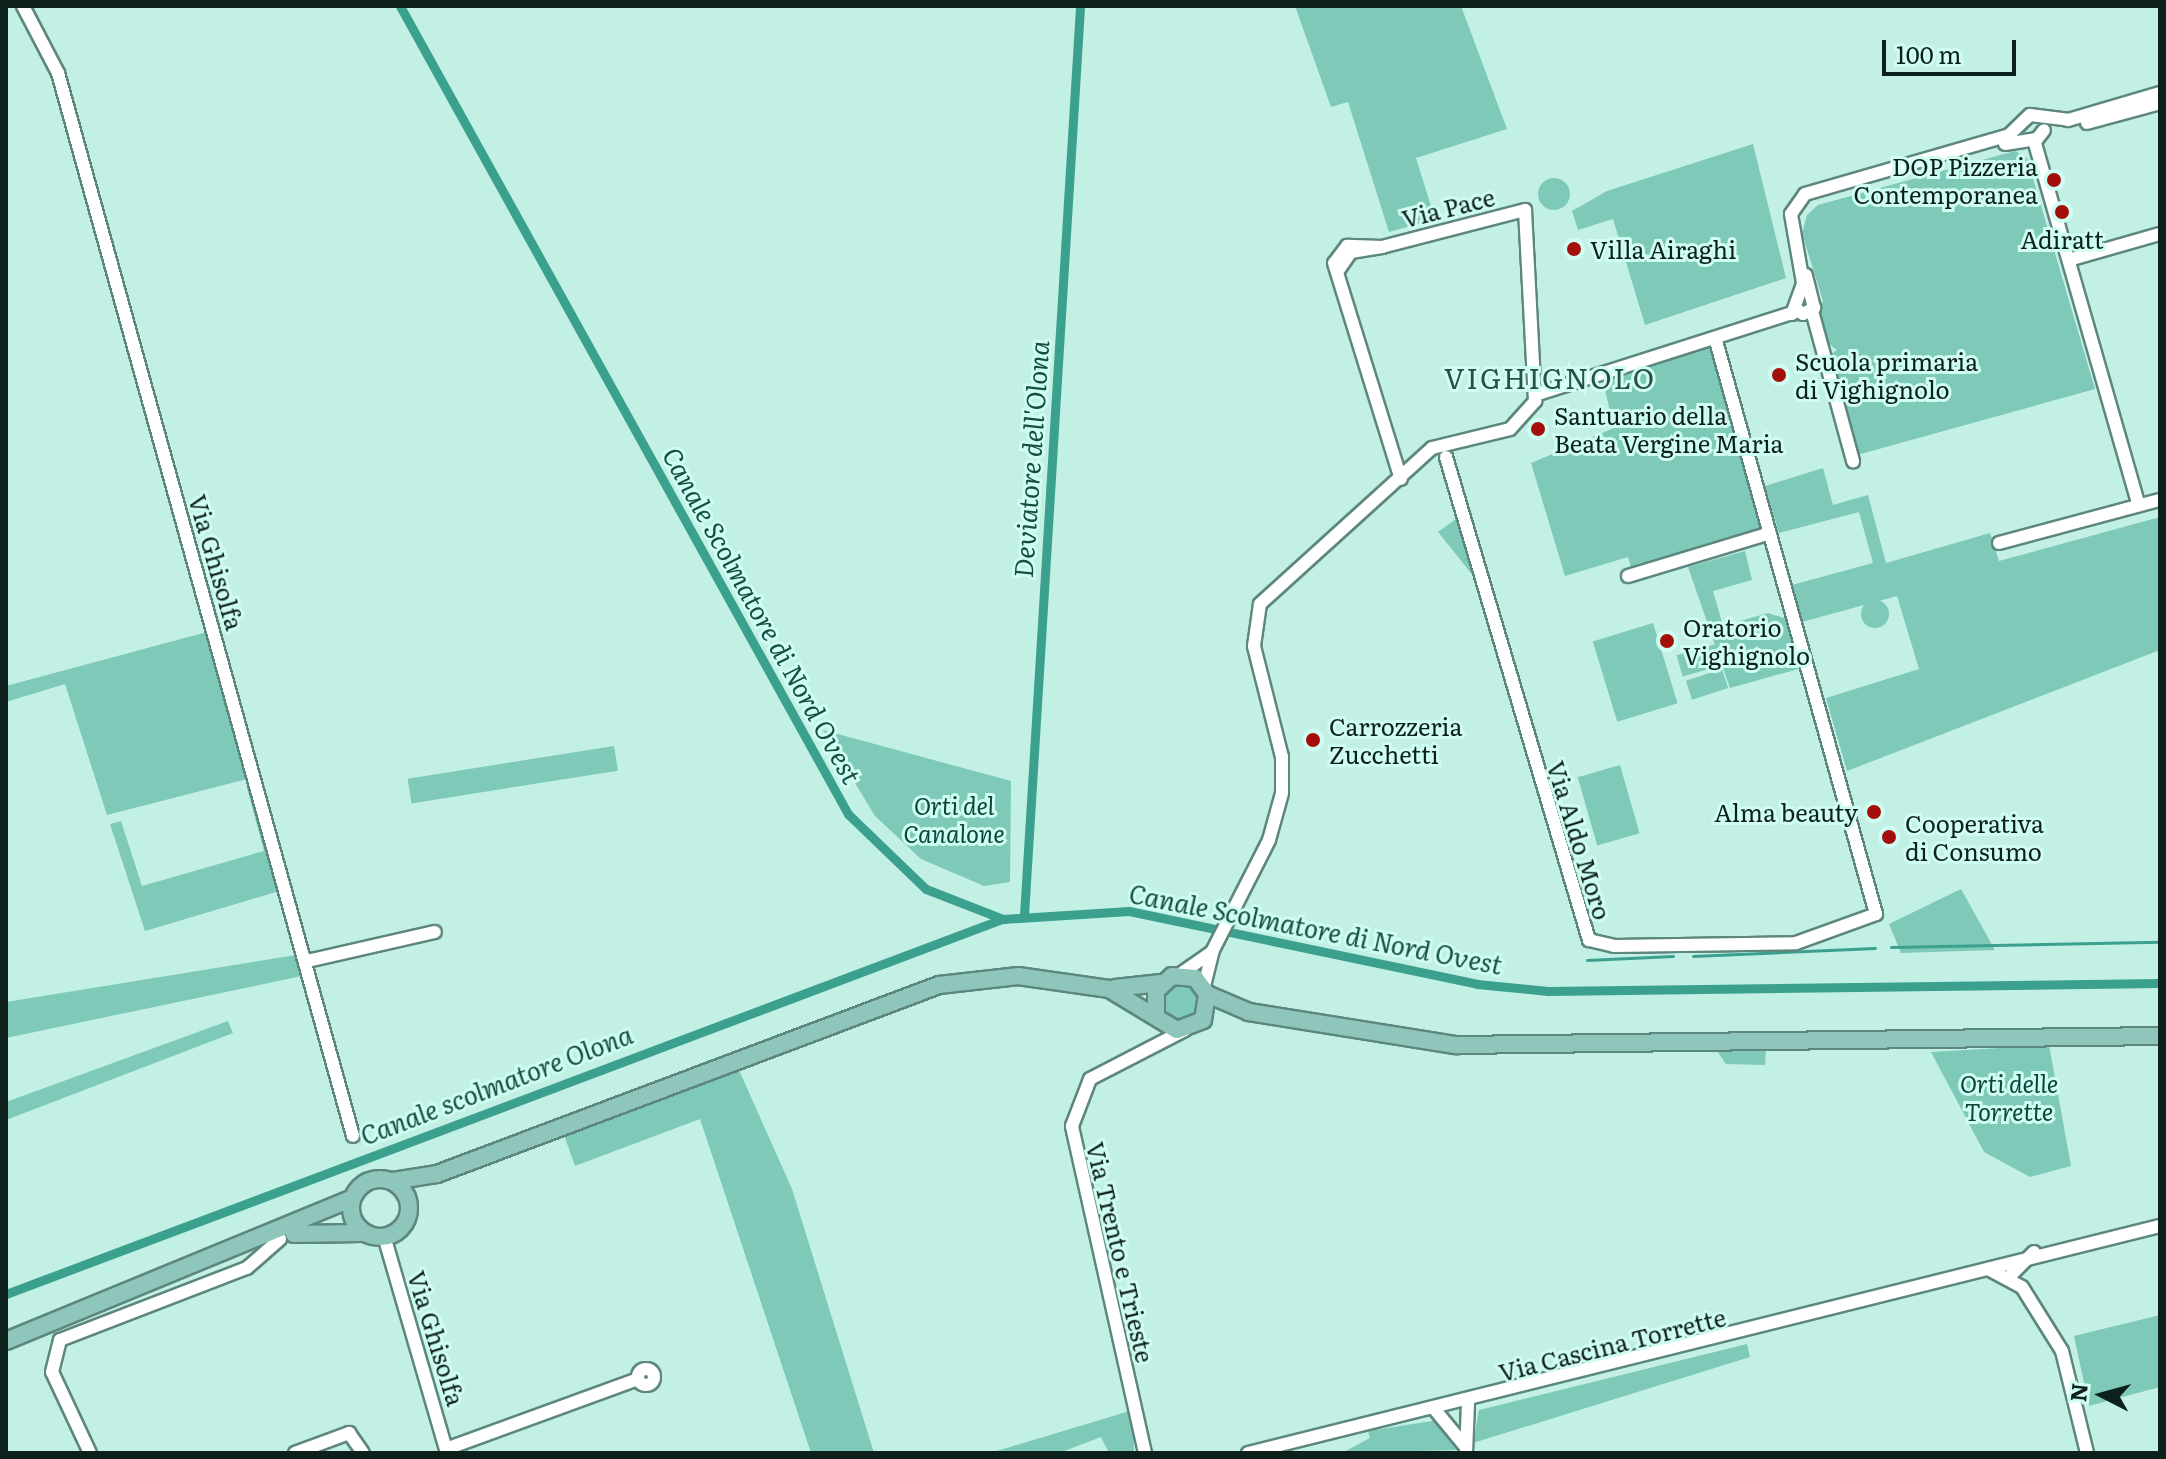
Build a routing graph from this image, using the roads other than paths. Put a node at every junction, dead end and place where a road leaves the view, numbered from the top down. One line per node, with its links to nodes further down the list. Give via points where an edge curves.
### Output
1 (23, 6): 21 (street, Via Ghisolfa, via 58,73)
2 (2160, 93): 4 (street)
3 (2160, 103): 4 (street)
4 (2033, 131): 6 (street); 7 (street, via 1807,198 1797,228)
5 (2160, 234): 6 (street)
6 (2072, 259): 15 (street)
7 (1806, 294): 8 (street); 8 (street)
8 (1802, 313): 9 (street); 12 (street)
9 (1716, 341): 10 (street); 16 (street)
10 (1535, 395): 11 (street, via 1515,427); 13 (street, Via Pace, via 1525,210 1351,252 1337,272)
11 (1439, 458): 13 (street); 16 (street, Via Aldo Moro, via 1583,929 1597,944 1796,943 1876,914)
12 (1853, 461)
13 (1401, 479): 20 (street, via 1276,584 1256,612 1254,646 1282,757 1282,793 1236,910)
14 (2160, 500): 15 (street)
15 (2139, 505): 17 (street)
16 (1770, 533): 18 (street)
17 (1999, 543)
18 (1628, 576)
19 (435, 932): 21 (street)
20 (1213, 950): 22 (street); 25 (street)
21 (307, 961): 32 (street, Via Ghisolfa)
22 (1179, 975): 23 (main road); 25 (main road)
23 (1161, 983): 24 (main road); 27 (main road)
24 (1109, 989): 27 (main road); 33 (main road, via 1018,976 939,985)
25 (1206, 990): 26 (main road); 28 (main road)
26 (1249, 1012): 28 (main road); 30 (main road, via 1456,1045)
27 (1160, 1018): 29 (main road); 31 (street)
28 (1203, 1020): 29 (main road)
29 (1185, 1030): 31 (street, Via Trento e Trieste)
30 (2160, 1036)
31 (1148, 1053): 52 (street, Via Trento e Trieste, via 1085,1084 1071,1140)
32 (353, 1136)
33 (437, 1174): 34 (main road); 36 (main road)
34 (393, 1181): 35 (main road, via 367,1184); 36 (main road)
35 (351, 1199): 38 (main road, via 350,1217); 41 (main road)
36 (411, 1205): 39 (main road, via 399,1229)
37 (2160, 1226): 42 (street, via 2034,1252)
38 (362, 1233): 39 (main road); 40 (main road, via 319,1228)
39 (384, 1236): 48 (street, Via Ghisolfa)
40 (280, 1239): 41 (main road); 49 (street, via 247,1268 60,1340 52,1372)
41 (228, 1255): 43 (main road)
42 (2014, 1268): 45 (street, Via Cascina Torrette, via 1984,1268); 54 (street, via 2062,1351)
43 (6, 1341)
44 (638, 1379): 48 (street)
45 (1468, 1403): 46 (street, Via Cascina Torrette); 47 (street)
46 (1436, 1411): 47 (street); 53 (street, Via Cascina Torrette, via 1334,1427)
47 (1465, 1449)
48 (447, 1451)
49 (90, 1453)
50 (295, 1453): 51 (street, via 349,1433)
51 (363, 1453)
52 (1145, 1453)
53 (1248, 1453)
54 (2087, 1453)

